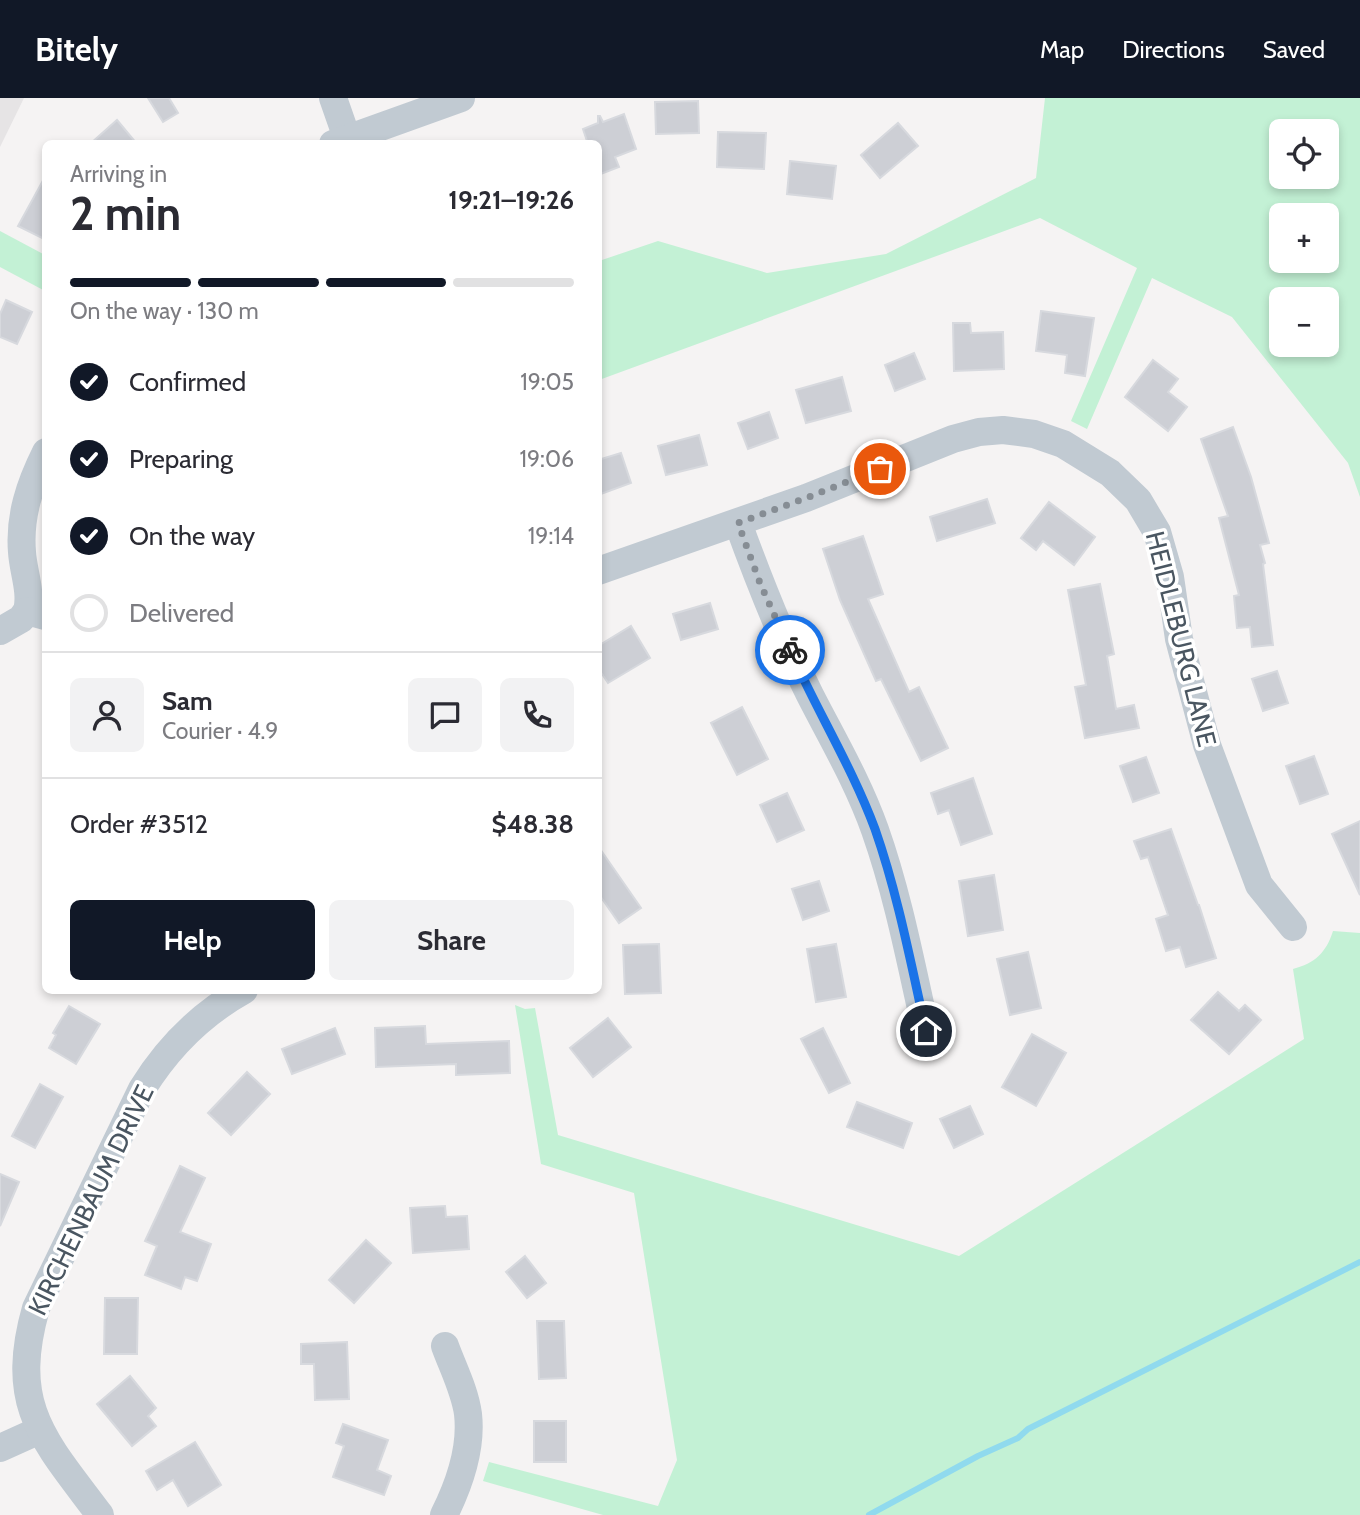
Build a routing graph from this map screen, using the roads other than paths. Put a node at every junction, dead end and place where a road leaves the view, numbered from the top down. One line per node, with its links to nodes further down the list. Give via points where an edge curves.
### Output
1 (333, 98): 3 (street)
2 (461, 98): 4 (street)
3 (340, 140)
4 (343, 140)
5 (42, 460): 8 (street, via 22,519 29,602)
6 (738, 523): 7 (street, HEIDLEBURG LANE); 10 (street, HEIDLEBURG LANE, via 979,432 1034,434 1063,444 1110,473 1138,500 1160,539 1206,746 1259,885); 12 (street, via 777,624 875,830)
7 (602, 570)
8 (36, 613): 9 (street)
9 (0, 631)
10 (1293, 927)
11 (238, 994): 14 (street, KIRCHENBAUM DRIVE, via 192,1026 152,1072 36,1308 25,1355 27,1388)
12 (926, 1031)
13 (445, 1346): 17 (street, via 464,1398 468,1441)
14 (40, 1430): 15 (street); 16 (street, KIRCHENBAUM DRIVE)
15 (0, 1448)
16 (100, 1515)
17 (444, 1515)

